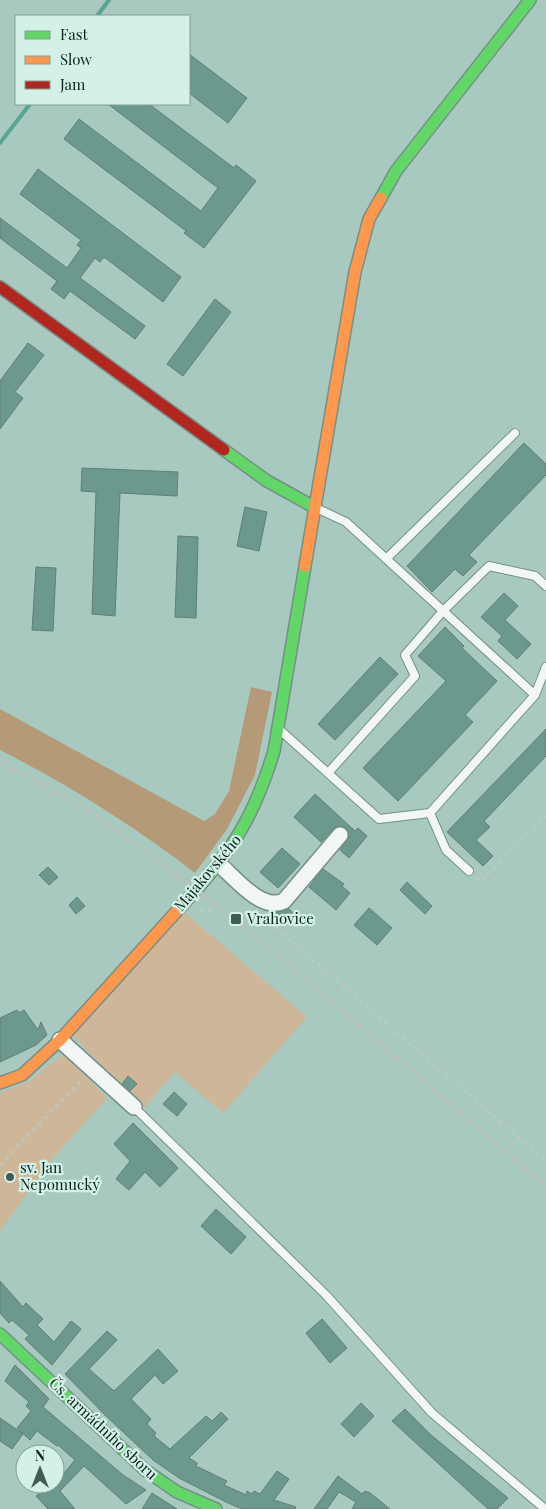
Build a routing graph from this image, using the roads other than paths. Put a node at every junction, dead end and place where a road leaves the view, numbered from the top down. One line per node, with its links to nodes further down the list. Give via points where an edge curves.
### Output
1 (530, 0): 4 (street, Majakovského, via 412,148 369,219 355,272)
2 (0, 287): 4 (street, via 267,481)
3 (515, 434): 5 (lane)
4 (314, 507): 5 (lane, via 346,522); 10 (street, Majakovského)
5 (386, 558): 7 (lane)
6 (546, 586): 7 (lane, via 535,576 489,566)
7 (444, 611): 9 (lane); 11 (lane, via 405,655 415,676)
8 (546, 667): 9 (lane)
9 (534, 695): 12 (lane)
10 (278, 728): 11 (lane); 14 (street, Majakovského, via 274,751 254,810)
11 (328, 773): 12 (lane, via 379,820)
12 (430, 813): 15 (lane, via 446,850)
13 (340, 835): 14 (street, via 284,902 263,902)
14 (219, 864): 16 (street, Majakovského)
15 (469, 872)
16 (60, 1040): 17 (street, Majakovského, via 22,1075); 18 (street)
17 (0, 1083)
18 (134, 1107): 21 (lane, via 326,1295 432,1413)
19 (0, 1334): 20 (street, Čs. armádního sboru, via 145,1470 177,1492)
20 (216, 1509)
21 (545, 1509)

